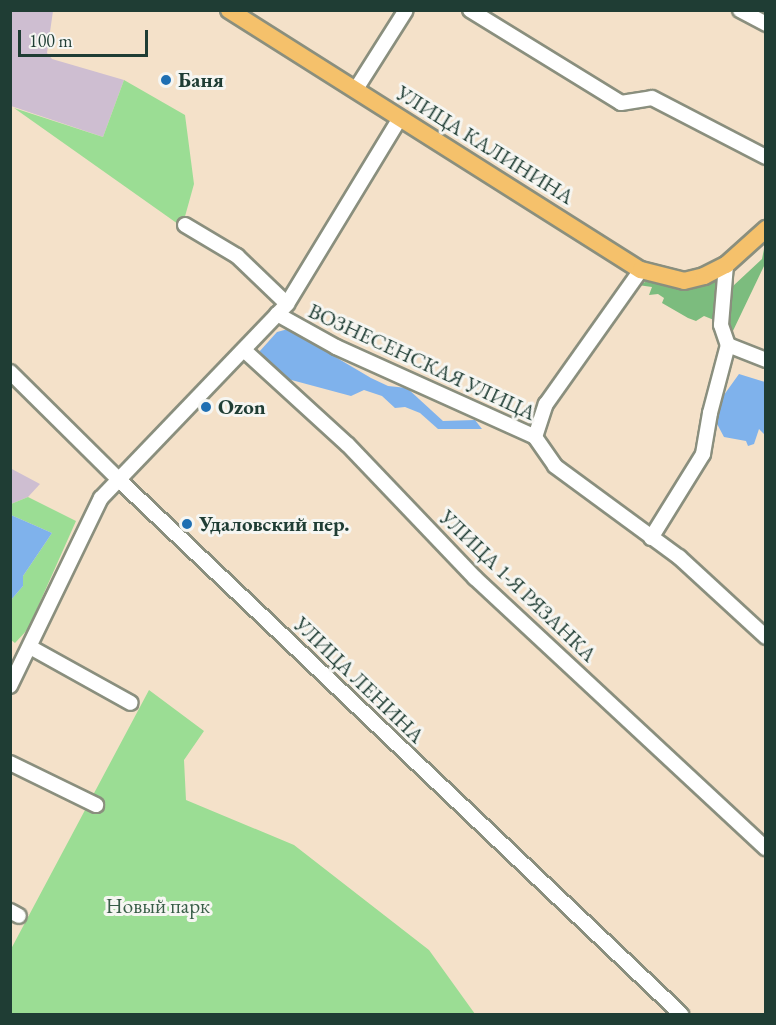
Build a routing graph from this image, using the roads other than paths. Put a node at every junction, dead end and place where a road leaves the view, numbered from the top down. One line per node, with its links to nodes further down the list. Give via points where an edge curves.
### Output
1 (229, 10): 6 (main road, УЛИЦА КАЛИНИНА)
2 (406, 10): 6 (street)
3 (470, 10): 8 (street, via 621,103 652,98)
4 (740, 10): 5 (street)
5 (765, 24)
6 (356, 89): 7 (main road, УЛИЦА КАЛИНИНА)
7 (400, 118): 12 (main road, УЛИЦА КАЛИНИНА); 13 (street)
8 (765, 157)
9 (185, 225): 13 (street, via 237,256)
10 (765, 229): 11 (main road, УЛИЦА КАЛИНИНА)
11 (726, 265): 12 (main road, УЛИЦА КАЛИНИНА, via 684,281); 14 (street, via 721,325)
12 (641, 270): 18 (street, via 546,404)
13 (282, 309): 15 (street); 18 (street, ВОЗНЕСЕНСКАЯ УЛИЦА, via 336,347)
14 (728, 345): 16 (street); 20 (street, via 703,454)
15 (245, 351): 19 (street); 27 (street, УЛИЦА 1-Я РЯЗАНКА, via 348,445 475,578)
16 (765, 360)
17 (10, 372): 19 (street, УЛИЦА ЛЕНИНА)
18 (535, 437): 20 (street, ВОЗНЕСЕНСКАЯ УЛИЦА, via 555,466)
19 (118, 479): 22 (street, via 101,498); 28 (street, УЛИЦА ЛЕНИНА)
20 (651, 538): 21 (street, ВОЗНЕСЕНСКАЯ УЛИЦА, via 718,591)
21 (765, 637)
22 (30, 647): 23 (street); 24 (street)
23 (10, 686)
24 (131, 703)
25 (10, 763): 26 (street)
26 (96, 805)
27 (765, 849)
28 (681, 1014)

